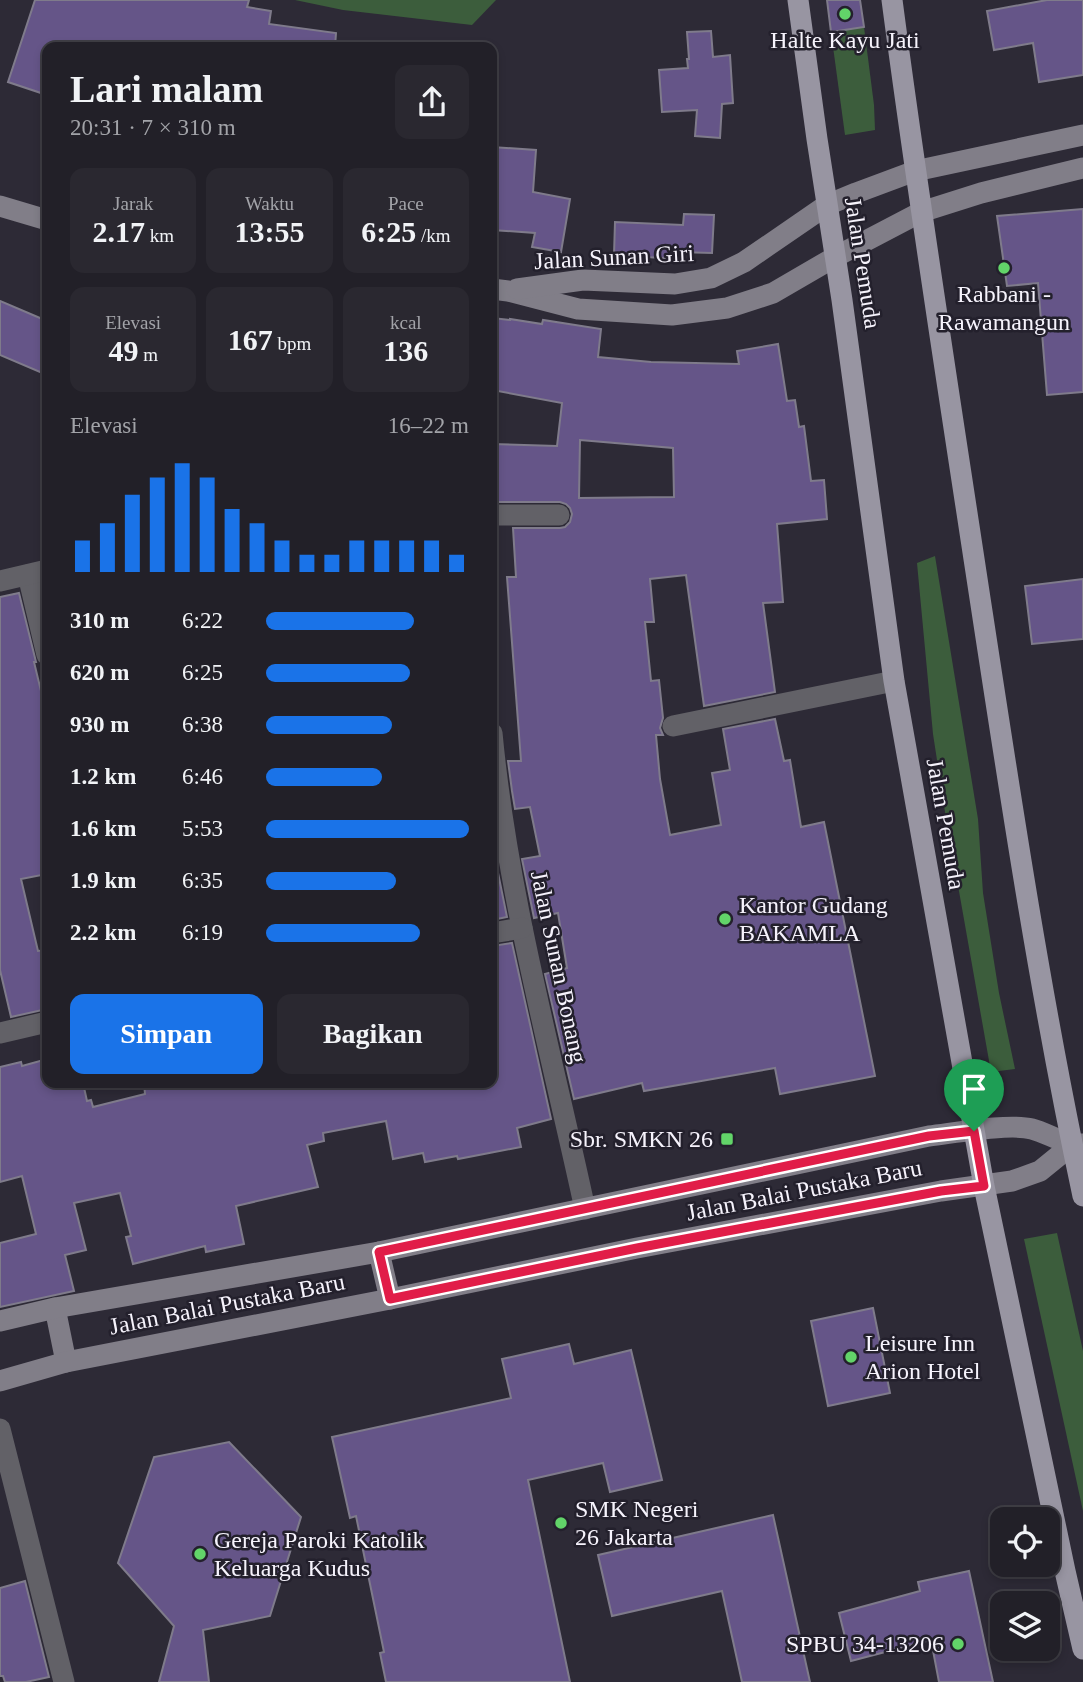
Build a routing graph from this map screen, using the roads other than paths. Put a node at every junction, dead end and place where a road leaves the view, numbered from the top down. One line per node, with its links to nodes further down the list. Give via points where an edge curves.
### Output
1 (798, 0): 6 (main road, Jalan Pemuda)
2 (892, 0): 5 (main road)
3 (1083, 135): 5 (street, Jalan Sunan Giri)
4 (1083, 168): 8 (street, Jalan Sunan Giri)
5 (915, 171): 6 (street, Jalan Sunan Giri); 8 (main road)
6 (827, 205): 10 (main road, Jalan Pemuda); 11 (street, Jalan Sunan Giri, via 744,262 711,278 675,284 583,280)
7 (0, 206): 9 (street)
8 (921, 212): 10 (street, Jalan Sunan Giri); 25 (main road, via 1016,835)
9 (42, 219)
10 (835, 257): 11 (street, Jalan Sunan Giri, via 773,293 727,308 672,315 578,309); 17 (main road, Jalan Pemuda)
11 (500, 290)
12 (559, 514): 13 (street)
13 (497, 515)
14 (38, 573): 15 (street); 16 (street)
15 (0, 581)
16 (42, 609)
17 (894, 681): 18 (street); 24 (main road, Jalan Pemuda)
18 (673, 726)
19 (497, 776): 20 (street, Jalan Sunan Bonang)
20 (522, 928): 21 (street); 28 (street, Jalan Sunan Bonang)
21 (497, 932)
22 (42, 1023): 23 (street)
23 (0, 1032)
24 (974, 1131): 25 (street, Jalan Balai Pustaka Baru, via 1030,1128); 26 (main road, Jalan Pemuda); 28 (street, Jalan Balai Pustaka Baru, via 929,1136)
25 (1078, 1144): 26 (street, Jalan Balai Pustaka Baru, via 1041,1171); 27 (main road)
26 (984, 1186): 30 (street, Jalan Balai Pustaka Baru, via 637,1248); 36 (main road, Jalan Pemuda)
27 (1083, 1196)
28 (585, 1209): 29 (street, Jalan Balai Pustaka Baru)
29 (379, 1252): 30 (street); 31 (street, Jalan Balai Pustaka Baru)
30 (390, 1299): 33 (street, Jalan Balai Pustaka Baru)
31 (55, 1308): 32 (street, Jalan Balai Pustaka Baru); 33 (street)
32 (0, 1321)
33 (66, 1362): 34 (street, Jalan Balai Pustaka Baru)
34 (0, 1381)
35 (0, 1429): 37 (street)
36 (1083, 1649)
37 (64, 1682)

